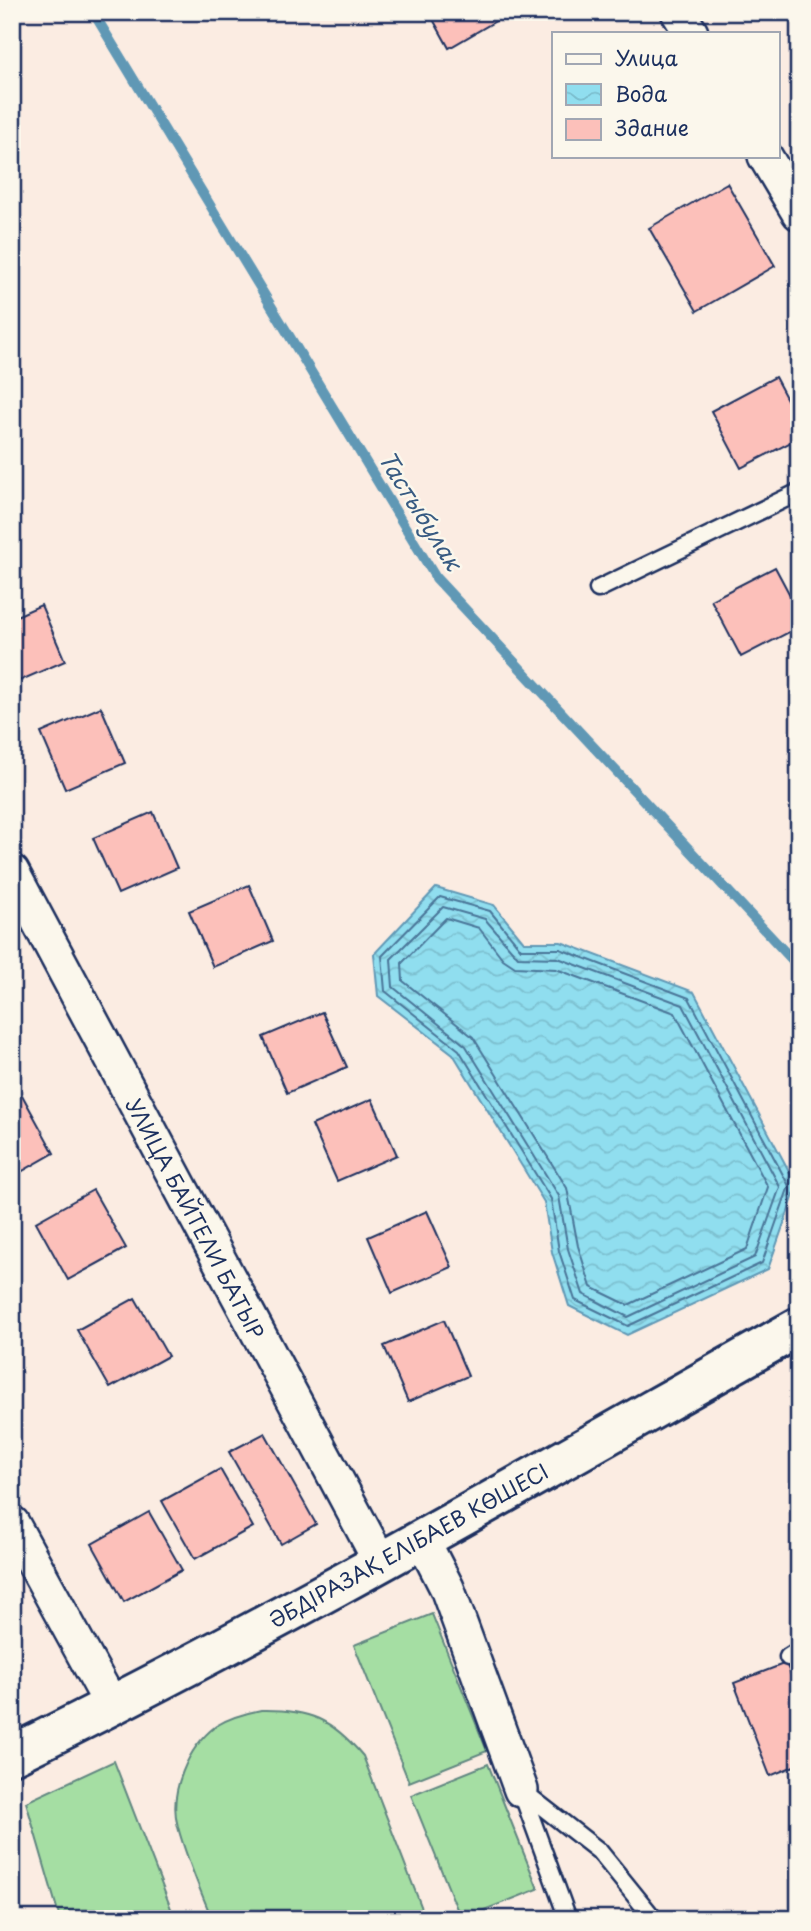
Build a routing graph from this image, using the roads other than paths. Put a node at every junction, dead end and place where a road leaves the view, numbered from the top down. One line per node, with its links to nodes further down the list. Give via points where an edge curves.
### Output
1 (678, 12): 2 (street)
2 (690, 32)
3 (766, 158): 4 (street)
4 (799, 213)
5 (799, 492): 6 (lane)
6 (598, 589)
7 (12, 872): 11 (street, УЛИЦА БАЙТЕЛИ БАТЫР)
8 (799, 1327): 10 (street, ӘБДІРАЗАҚ ЕЛІБАЕВ КӨШЕСІ)
9 (12, 1523): 12 (street)
10 (422, 1539): 11 (street, ӘБДІРАЗАҚ ЕЛІБАЕВ КӨШЕСІ); 14 (street, via 447,1588)
11 (381, 1563): 12 (street, ӘБДІРАЗАҚ ЕЛІБАЕВ КӨШЕСІ)
12 (112, 1706): 13 (street, ӘБДІРАЗАҚ ЕЛІБАЕВ КӨШЕСІ)
13 (12, 1755)
14 (521, 1790): 15 (lane); 16 (lane, via 599,1851)
15 (568, 1919)
16 (654, 1919)

